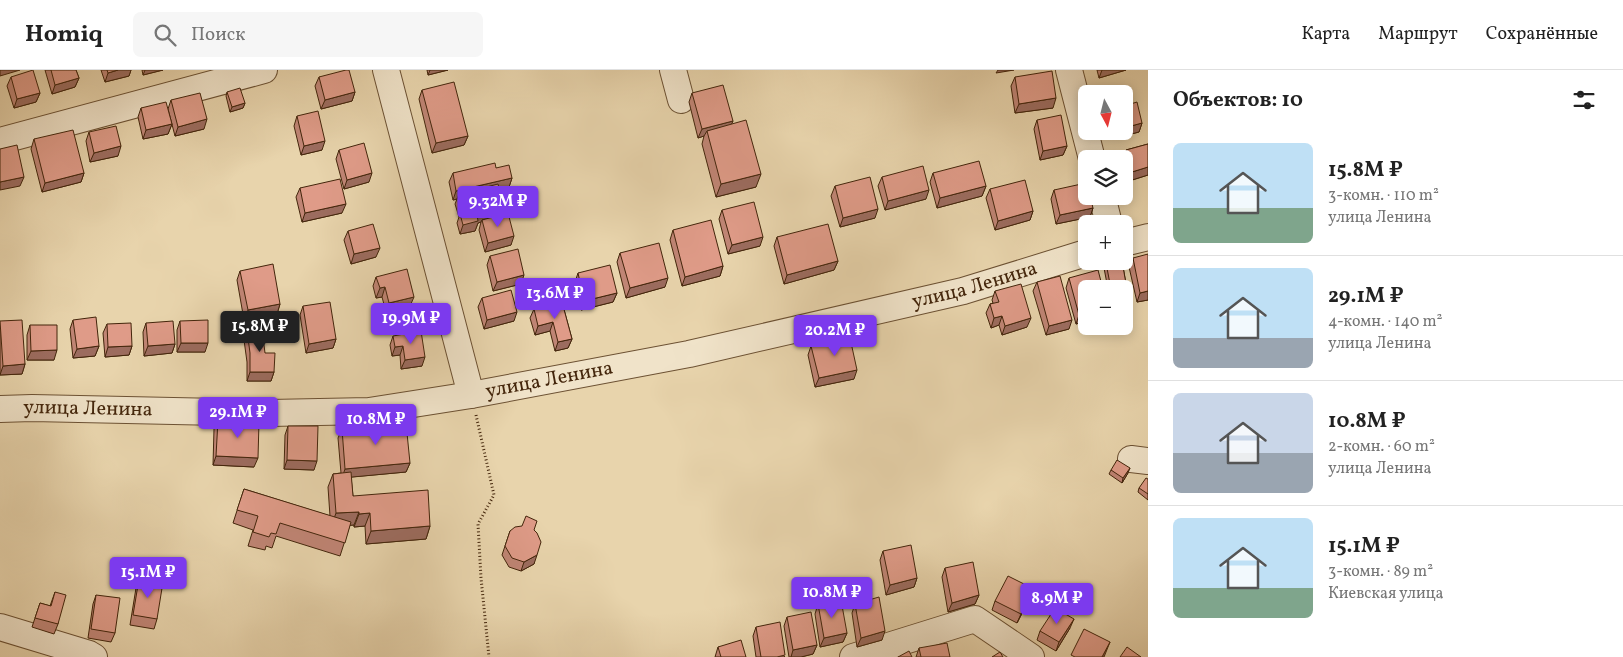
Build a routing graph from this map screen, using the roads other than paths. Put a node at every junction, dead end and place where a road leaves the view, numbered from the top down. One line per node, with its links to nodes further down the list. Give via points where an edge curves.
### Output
1 (264, 70): 6 (street)
2 (386, 70): 11 (street)
3 (673, 70): 5 (street)
4 (1069, 70): 7 (street)
5 (681, 100)
6 (0, 141)
7 (1090, 150)
8 (1148, 237): 9 (street)
9 (1133, 241)
10 (1078, 255): 11 (street, улица Ленина, via 944,295 689,354)
11 (471, 395): 12 (street, улица Ленина, via 369,411 339,412)
12 (0, 409)
13 (0, 627): 14 (street)
14 (94, 657)
15 (853, 657): 16 (street, via 975,619)
16 (1031, 657)

